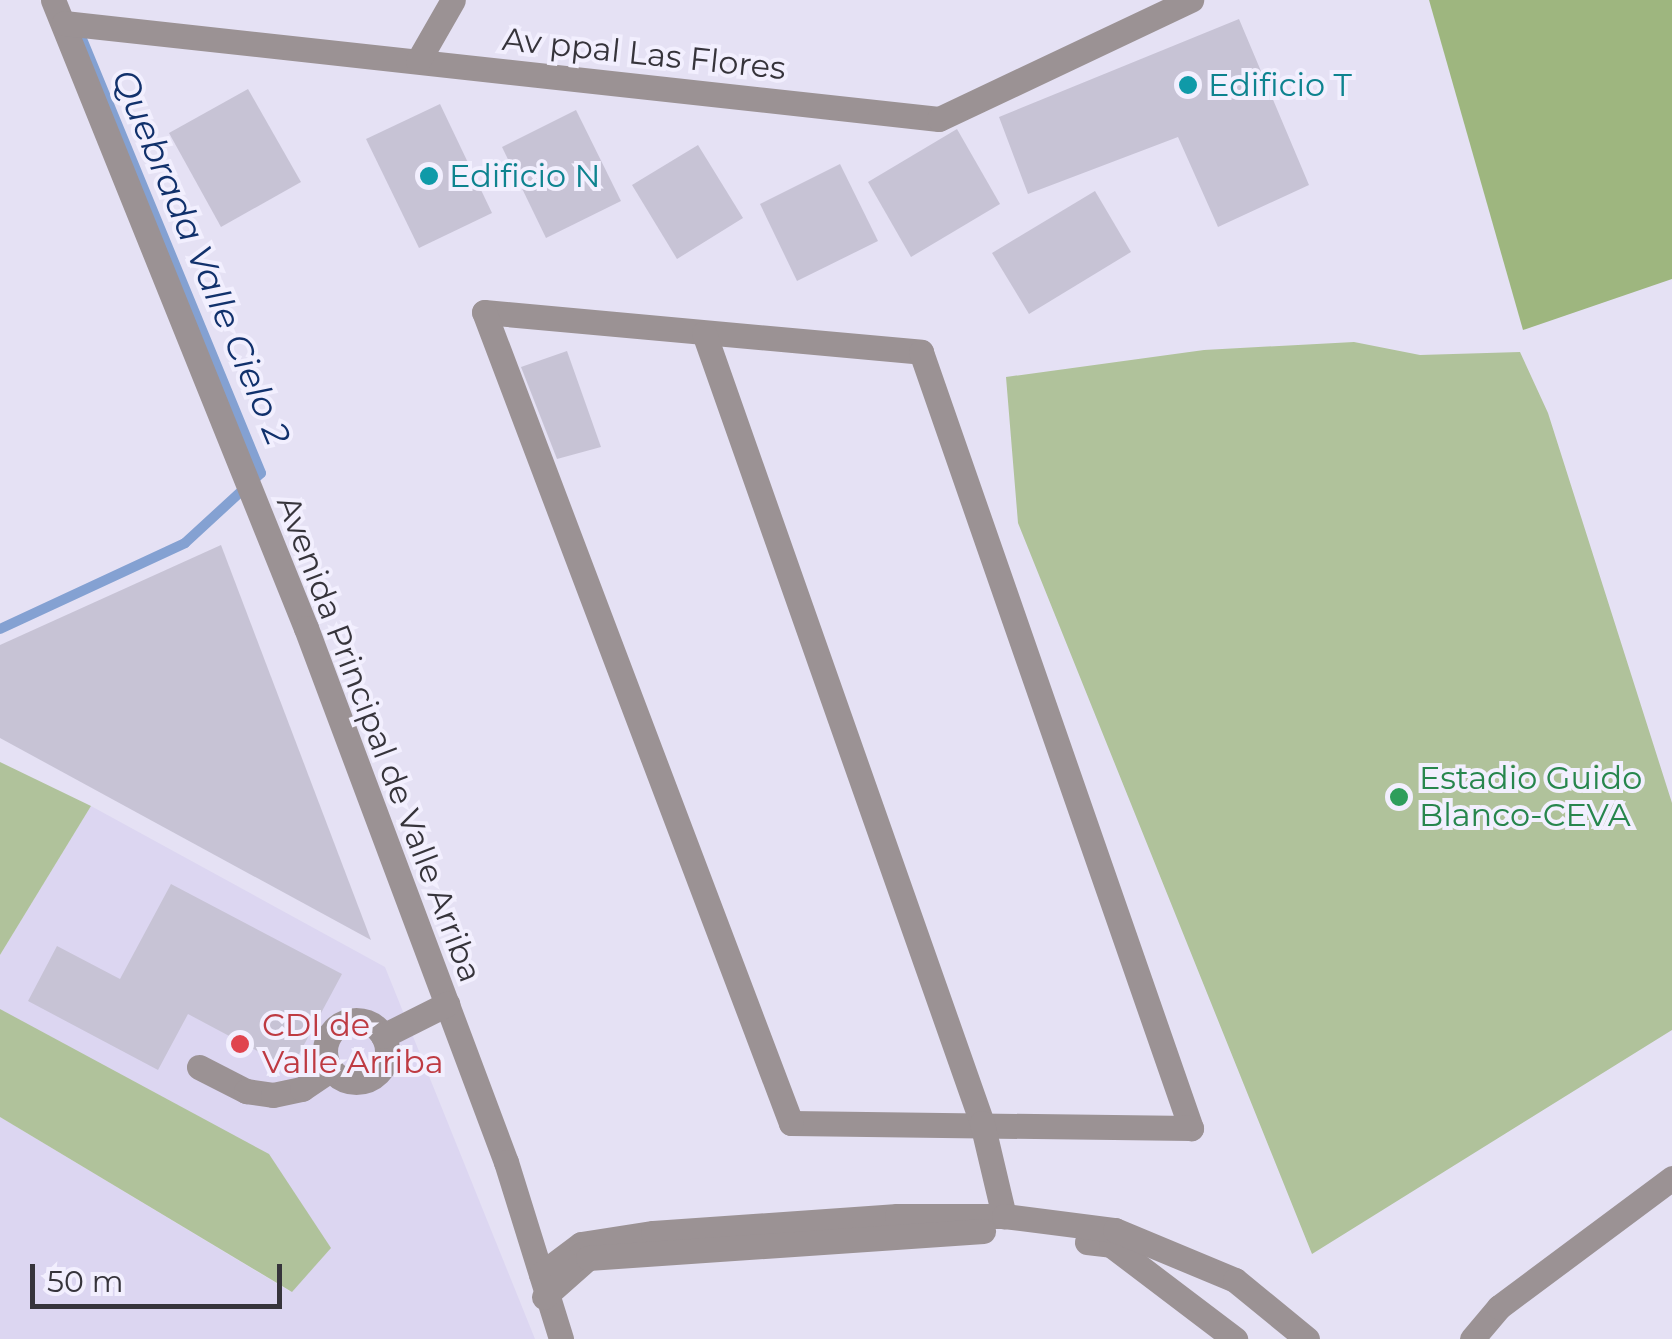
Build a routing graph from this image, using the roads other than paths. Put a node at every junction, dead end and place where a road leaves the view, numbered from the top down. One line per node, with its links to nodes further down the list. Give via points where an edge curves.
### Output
1 (452, 0): 4 (street)
2 (1191, 0): 4 (street, Av ppal Las Flores, via 939,119)
3 (58, 12): 4 (street, Av ppal Las Flores); 6 (street, Avenida Principal de Valle Arriba, via 306,628)
4 (418, 61)
5 (704, 333): 10 (street); 10 (street, via 921,352 1192,1128); 10 (street, via 484,312 791,1123)
6 (447, 1004): 7 (street); 13 (street, Avenida Principal de Valle Arriba)
7 (383, 1036): 9 (street, via 386,1058 373,1077 350,1082); 9 (street, via 366,1021 334,1029 324,1049)
8 (198, 1067): 9 (street, via 246,1091 273,1095 302,1089)
9 (330, 1070)
10 (982, 1123): 12 (street)
11 (1672, 1178): 17 (street, via 1499,1307)
12 (1004, 1216): 13 (street, via 653,1233 581,1244); 16 (street, via 1115,1230 1235,1280)
13 (542, 1285): 14 (street, Avenida Principal de Valle Arriba); 15 (street, via 588,1258 1003,1230 1111,1245)
14 (561, 1339)
15 (1235, 1339)
16 (1307, 1339)
17 (1472, 1339)

